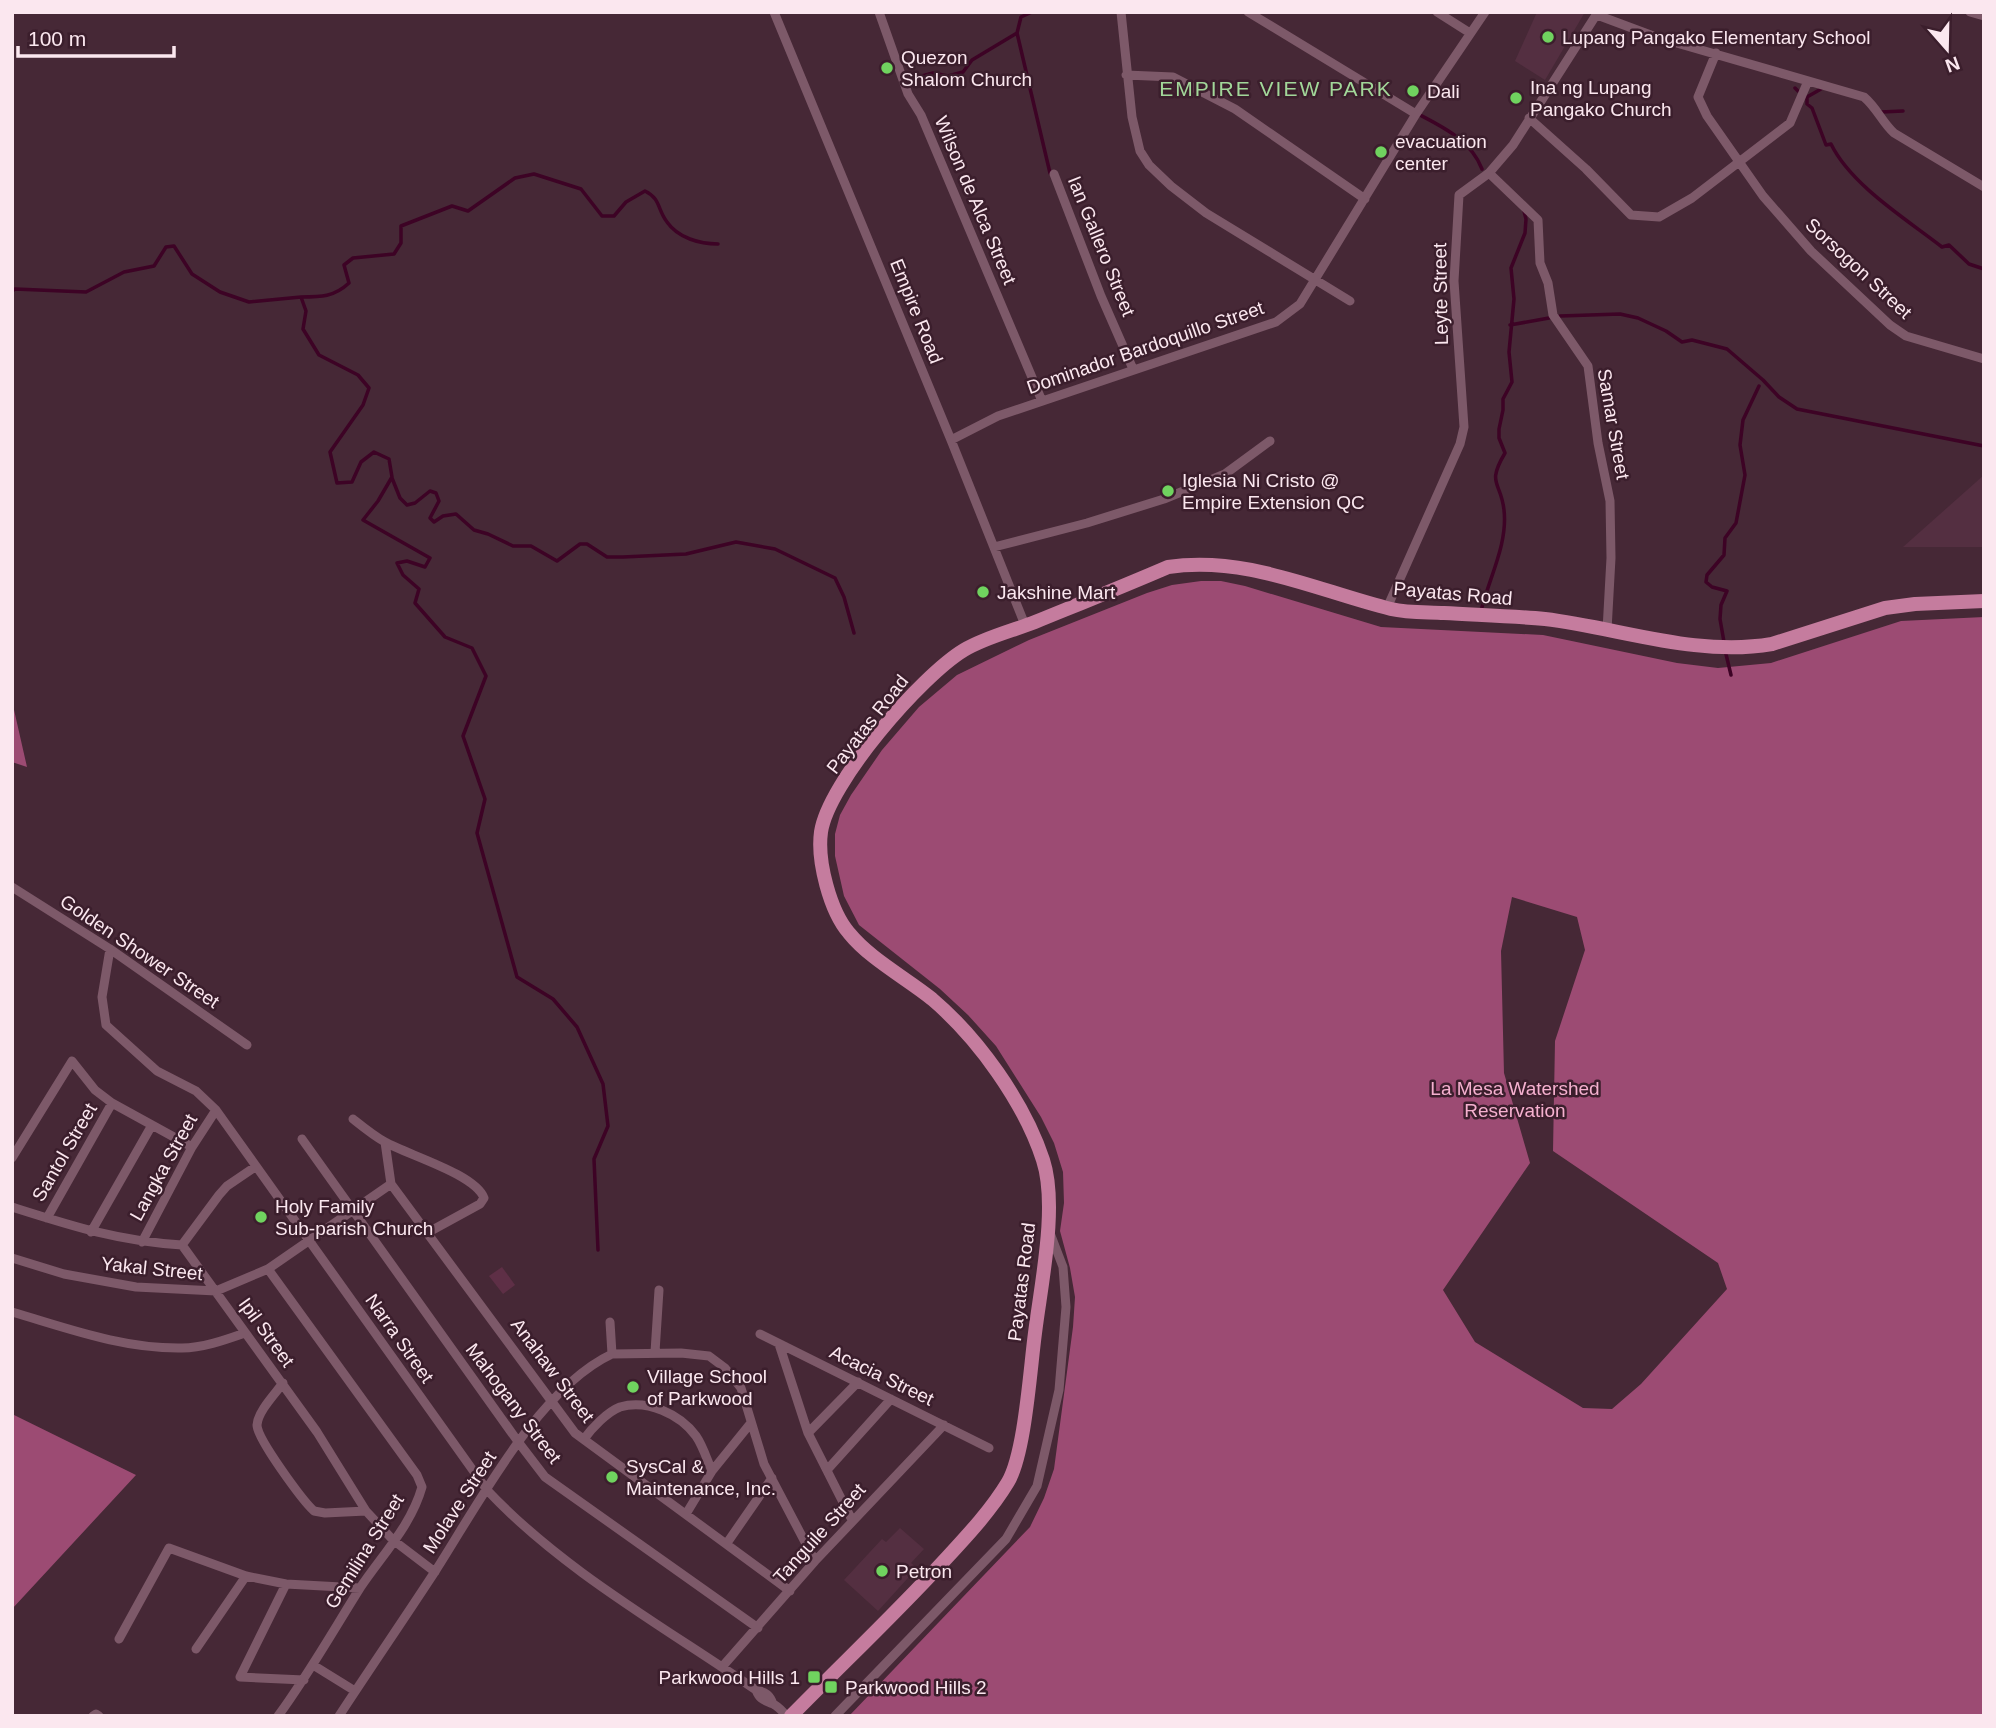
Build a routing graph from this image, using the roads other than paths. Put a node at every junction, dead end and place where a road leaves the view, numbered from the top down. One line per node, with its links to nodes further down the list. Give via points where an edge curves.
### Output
1 (774, 12): 26 (street, Empire Road)
2 (879, 12): 25 (street, Wilson de Alca Street, via 908,94 921,115)
3 (1121, 12): 12 (street)
4 (1248, 12): 14 (street)
5 (1437, 12): 10 (street)
6 (1485, 12): 10 (street, Dominador Bardoquillo Street)
7 (1970, 12): 9 (street)
8 (1598, 14): 11 (street, via 1656,37); 15 (street, Leyte Street)
9 (1984, 16)
10 (1471, 33): 14 (street, Dominador Bardoquillo Street)
11 (1716, 53): 13 (street); 16 (street, Sorsogon Street, via 1698,97)
12 (1126, 75): 20 (street, via 1173,77 1214,98); 21 (street, via 1140,150 1149,164 1189,201)
13 (1808, 81): 16 (street, via 1790,123); 19 (street, via 1864,97 1895,133)
14 (1416, 114): 20 (street, Dominador Bardoquillo Street)
15 (1529, 118): 16 (street, via 1631,215 1659,217 1670,212); 17 (street, Leyte Street)
16 (1740, 160): 23 (street, Sorsogon Street, via 1763,196 1811,251 1890,325 1906,336)
17 (1489, 173): 30 (street, Leyte Street, via 1459,195 1454,281 1464,427); 32 (street, Samar Street, via 1538,220 1540,263 1553,315 1588,366 1610,501)
18 (1054, 174): 24 (street, Ian Gallero Street)
19 (1984, 187)
20 (1365, 199): 21 (street, Dominador Bardoquillo Street)
21 (1316, 281): 22 (street); 24 (street, Dominador Bardoquillo Street, via 1300,304 1276,322)
22 (1350, 301)
23 (1984, 359)
24 (1133, 369): 25 (street, Dominador Bardoquillo Street)
25 (1042, 401): 26 (street, Dominador Bardoquillo Street, via 998,416)
26 (951, 440): 28 (street, Empire Road)
27 (1270, 442): 28 (street, via 1225,474 1164,499)
28 (994, 547): 31 (street, Empire Road)
29 (1984, 601): 32 (main road, Payatas Road, via 1893,607 1759,646 1680,643)
30 (1387, 608): 31 (main road, Payatas Road, via 1250,569 1191,563 1168,567); 32 (main road, Payatas Road, via 1544,619)
31 (1025, 625): 49 (main road, Payatas Road, via 964,650 931,675 872,742 828,810 821,832 831,900 849,934 959,1024 1002,1078 1044,1161)
32 (1607, 630)
33 (12, 887): 34 (street, Golden Shower Street)
34 (110, 949): 35 (street, Golden Shower Street); 37 (street, Narra Street, via 102,998 106,1025 157,1071 196,1091)
35 (247, 1045)
36 (112, 1103): 39 (street); 43 (street, via 72,1061); 48 (street, Santol Street)
37 (216, 1110): 42 (street, Langka Street); 44 (street, Narra Street)
38 (353, 1119): 41 (street)
39 (152, 1125): 42 (street); 50 (street)
40 (302, 1139): 47 (street, Mahogany Street)
41 (385, 1142): 45 (street); 51 (street, via 437,1164 481,1191 480,1205)
42 (192, 1147): 53 (street, Langka Street)
43 (12, 1158)
44 (256, 1167): 52 (street, Narra Street); 54 (street, via 227,1186)
45 (391, 1184): 47 (street, Yakal Street); 51 (street, Anahaw Street)
46 (12, 1207): 48 (street)
47 (351, 1210): 52 (street, Yakal Street); 74 (street, Mahogany Street)
48 (47, 1218): 50 (street)
49 (1048, 1227): 102 (main road, Payatas Road, via 1021,1437 1008,1482 933,1573); 103 (street, via 1063,1267 1066,1307 1059,1390 1037,1486 1006,1539)
50 (91, 1232): 53 (street)
51 (427, 1233): 69 (street, Anahaw Street)
52 (310, 1241): 56 (street, Yakal Street); 79 (street, Narra Street)
53 (142, 1242): 54 (street)
54 (181, 1245): 58 (street, Ipil Street)
55 (12, 1258): 58 (street, Yakal Street, via 64,1274 136,1287)
56 (268, 1269): 58 (street, Yakal Street); 83 (street, Gemilina Street, via 417,1475 422,1487 414,1512)
57 (659, 1290): 64 (street)
58 (216, 1292): 61 (street, Ipil Street)
59 (12, 1312): 61 (street, via 107,1340 143,1345 183,1348)
60 (610, 1322): 65 (street)
61 (245, 1333): 67 (street, Ipil Street)
62 (760, 1334): 63 (street, Acacia Street)
63 (779, 1343): 66 (street, Acacia Street); 72 (street)
64 (655, 1352): 65 (street); 70 (street, via 709,1356 725,1368 741,1388)
65 (612, 1354): 69 (street, Molave Street, via 593,1363)
66 (858, 1382): 68 (street, Acacia Street); 72 (street)
67 (282, 1383): 80 (street, Ipil Street); 80 (street, via 257,1425 276,1461 314,1511)
68 (891, 1399): 71 (street, Acacia Street); 76 (street)
69 (552, 1401): 73 (street, Anahaw Street); 74 (street, Molave Street)
70 (750, 1424): 77 (street); 78 (street)
71 (944, 1425): 75 (street, Acacia Street); 82 (street, Tanguile Street)
72 (808, 1433): 76 (street)
73 (583, 1439): 77 (street, via 619,1408 645,1405 666,1410 696,1436); 81 (street, Anahaw Street)
74 (519, 1443): 79 (street, Molave Street); 91 (street, Mahogany Street, via 545,1477)
75 (989, 1448)
76 (827, 1470): 82 (street)
77 (712, 1471): 81 (street)
78 (772, 1478): 84 (street); 85 (street)
79 (487, 1490): 86 (street, Molave Street); 95 (street, Narra Street, via 517,1522)
80 (366, 1511): 83 (street, Ipil Street)
81 (686, 1514): 84 (street, Anahaw Street)
82 (852, 1521): 85 (street, Tanguile Street)
83 (393, 1540): 86 (street, Ipil Street); 89 (street, Gemilina Street)
84 (727, 1543): 90 (street, Anahaw Street)
85 (815, 1561): 90 (street, Tanguile Street)
86 (435, 1572): 97 (street, Molave Street)
87 (246, 1576): 88 (street); 92 (street, via 169,1548); 93 (street)
88 (286, 1584): 89 (street); 96 (street, via 240,1678)
89 (360, 1588): 94 (street, Gemilina Street)
90 (790, 1591): 91 (street, Tanguile Street)
91 (758, 1628): 95 (street, Tanguile Street)
92 (119, 1639)
93 (196, 1649)
94 (313, 1665): 96 (street, Gemilina Street); 97 (street)
95 (722, 1667): 102 (street, Narra Street, via 767,1694)
96 (304, 1680): 100 (street, Gemilina Street)
97 (355, 1691): 101 (street, Molave Street)
98 (93, 1716): 99 (street)
99 (99, 1716)
100 (278, 1716)
101 (339, 1716)
102 (789, 1716)
103 (835, 1716)

